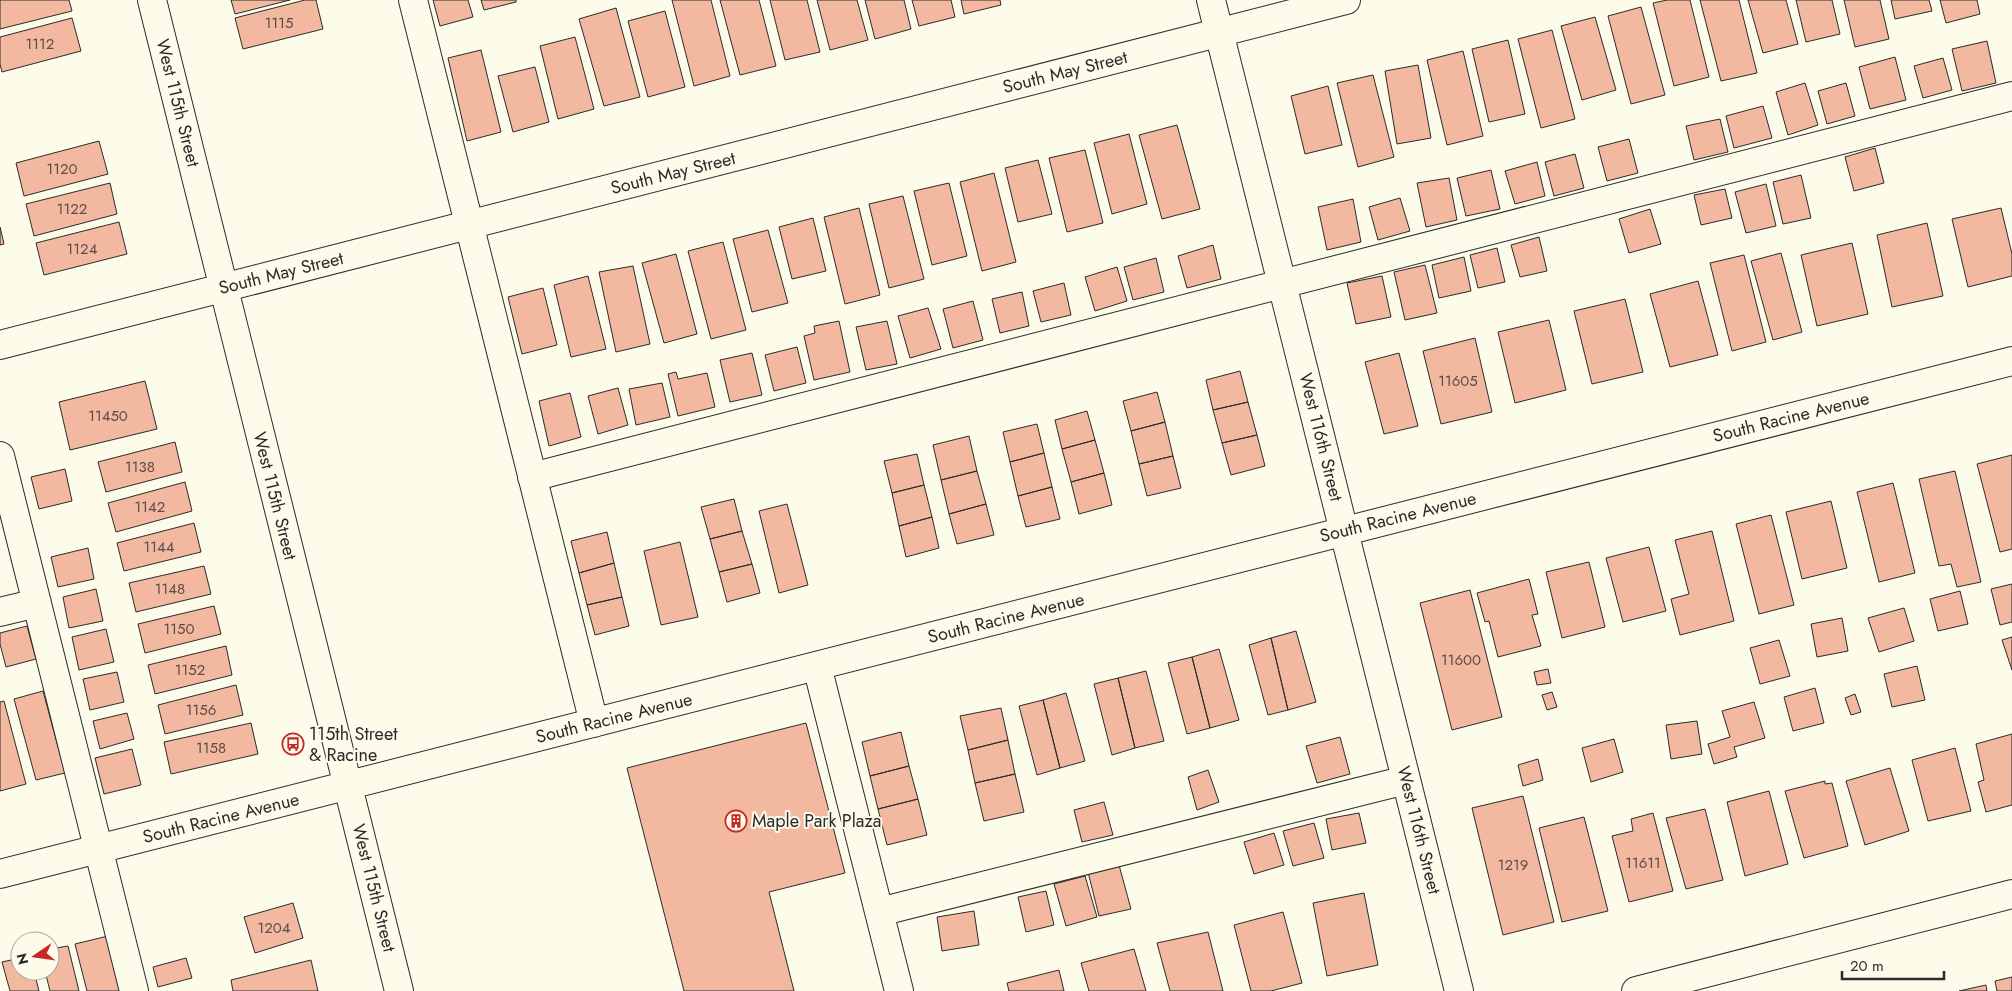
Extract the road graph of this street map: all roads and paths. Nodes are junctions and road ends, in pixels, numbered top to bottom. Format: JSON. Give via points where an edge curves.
{"nodes":[{"id":1,"x":152,"y":0,"type":"edge"},
{"id":2,"x":413,"y":0,"type":"edge"},
{"id":3,"x":1212,"y":0,"type":"edge"},
{"id":4,"x":1346,"y":0,"type":"edge"},
{"id":5,"x":1220,"y":32,"type":"junction"},
{"id":6,"x":2012,"y":96,"type":"edge"},
{"id":7,"x":469,"y":225,"type":"junction"},
{"id":8,"x":1283,"y":284,"type":"junction"},
{"id":9,"x":224,"y":288,"type":"junction"},
{"id":10,"x":0,"y":345,"type":"edge"},
{"id":11,"x":2012,"y":361,"type":"edge"},
{"id":12,"x":0,"y":456,"type":"edge"},
{"id":13,"x":532,"y":478,"type":"junction"},
{"id":14,"x":1344,"y":532,"type":"junction"},
{"id":15,"x":37,"y":603,"type":"junction"},
{"id":16,"x":0,"y":612,"type":"edge"},
{"id":17,"x":817,"y":666,"type":"junction"},
{"id":18,"x":594,"y":722,"type":"junction"},
{"id":19,"x":1406,"y":780,"type":"junction"},
{"id":20,"x":348,"y":786,"type":"junction"},
{"id":21,"x":98,"y":849,"type":"junction"},
{"id":22,"x":0,"y":874,"type":"edge"},
{"id":23,"x":2012,"y":894,"type":"edge"},
{"id":24,"x":879,"y":912,"type":"junction"},
{"id":25,"x":134,"y":991,"type":"edge"},
{"id":26,"x":399,"y":991,"type":"edge"},
{"id":27,"x":899,"y":991,"type":"edge"},
{"id":28,"x":1459,"y":991,"type":"edge"},
{"id":29,"x":1636,"y":991,"type":"edge"}],
"edges":[{"from":1,"to":9,"type":"street","name":"West 115th Street"},
{"from":2,"to":7,"type":"street"},
{"from":3,"to":5,"type":"street","name":"West 116th Street"},
{"from":4,"to":5,"type":"street","name":"South May Street"},
{"from":5,"to":7,"type":"street","name":"South May Street"},
{"from":5,"to":8,"type":"street","name":"West 116th Street"},
{"from":6,"to":8,"type":"street"},
{"from":7,"to":9,"type":"street","name":"South May Street"},
{"from":7,"to":13,"type":"street"},
{"from":8,"to":13,"type":"street"},
{"from":8,"to":14,"type":"street","name":"West 116th Street"},
{"from":9,"to":10,"type":"street","name":"South May Street"},
{"from":9,"to":20,"type":"street","name":"West 115th Street"},
{"from":11,"to":14,"type":"street","name":"South Racine Avenue"},
{"from":12,"to":15,"type":"street"},
{"from":13,"to":18,"type":"street"},
{"from":14,"to":17,"type":"street","name":"South Racine Avenue"},
{"from":14,"to":19,"type":"street","name":"West 116th Street"},
{"from":15,"to":16,"type":"street"},
{"from":15,"to":21,"type":"street"},
{"from":17,"to":18,"type":"street","name":"South Racine Avenue"},
{"from":17,"to":24,"type":"street"},
{"from":18,"to":20,"type":"street","name":"South Racine Avenue"},
{"from":19,"to":24,"type":"street"},
{"from":19,"to":28,"type":"street","name":"West 116th Street"},
{"from":20,"to":21,"type":"street","name":"South Racine Avenue"},
{"from":20,"to":26,"type":"street","name":"West 115th Street"},
{"from":21,"to":22,"type":"street","name":"South Racine Avenue"},
{"from":21,"to":25,"type":"street"},
{"from":23,"to":29,"type":"street"},
{"from":24,"to":27,"type":"street"}]}
